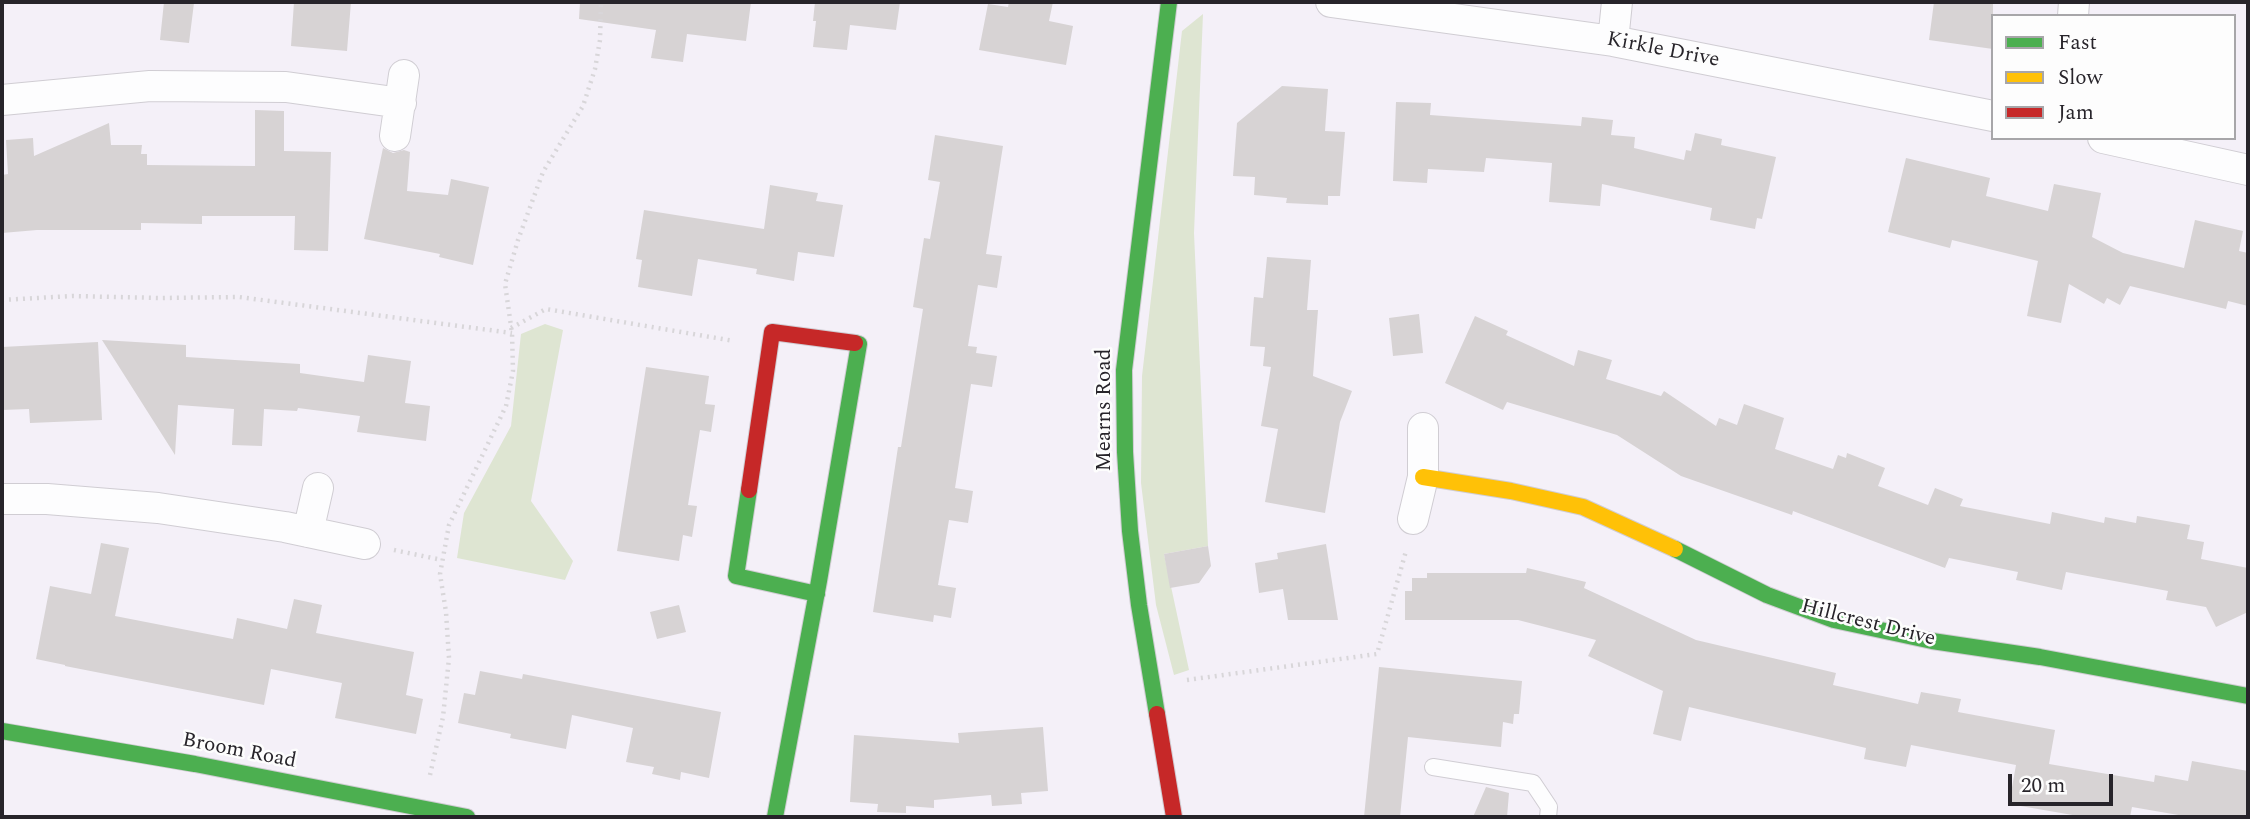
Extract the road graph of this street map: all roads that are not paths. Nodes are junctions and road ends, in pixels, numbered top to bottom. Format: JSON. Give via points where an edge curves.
{"nodes":[{"id":1,"x":1169,"y":2,"type":"edge"},
{"id":2,"x":1331,"y":2,"type":"edge"},
{"id":3,"x":1617,"y":2,"type":"edge"},
{"id":4,"x":1613,"y":41,"type":"junction"},
{"id":5,"x":2,"y":100,"type":"edge"},
{"id":6,"x":1991,"y":116,"type":"edge"},
{"id":7,"x":395,"y":136,"type":"dead end"},
{"id":8,"x":2112,"y":140,"type":"edge"},
{"id":9,"x":2248,"y":170,"type":"edge"},
{"id":10,"x":1423,"y":428,"type":"dead end"},
{"id":11,"x":1423,"y":477,"type":"junction"},
{"id":12,"x":318,"y":488,"type":"dead end"},
{"id":13,"x":2,"y":499,"type":"edge"},
{"id":14,"x":1413,"y":519,"type":"road end"},
{"id":15,"x":308,"y":532,"type":"junction"},
{"id":16,"x":366,"y":544,"type":"road end"},
{"id":17,"x":817,"y":594,"type":"junction"},
{"id":18,"x":2248,"y":696,"type":"edge"},
{"id":19,"x":2,"y":731,"type":"edge"},
{"id":20,"x":1433,"y":767,"type":"dead end"},
{"id":21,"x":467,"y":817,"type":"edge"},
{"id":22,"x":775,"y":817,"type":"edge"},
{"id":23,"x":1174,"y":817,"type":"edge"},
{"id":24,"x":1548,"y":817,"type":"edge"}],
"edges":[{"from":1,"to":23,"type":"street","name":"Mearns Road","via":[[1124,370],[1130,531]]},
{"from":2,"to":4,"type":"street","name":"Kirkle Drive"},
{"from":3,"to":4,"type":"street"},
{"from":4,"to":6,"type":"street","name":"Kirkle Drive"},
{"from":5,"to":7,"type":"street","via":[[150,86],[403,89]]},
{"from":8,"to":9,"type":"street"},
{"from":10,"to":11,"type":"street"},
{"from":11,"to":14,"type":"street"},
{"from":11,"to":18,"type":"street","name":"Hillcrest Drive","via":[[1583,507],[1767,595],[1834,620]]},
{"from":12,"to":15,"type":"street"},
{"from":13,"to":15,"type":"street","via":[[158,508]]},
{"from":15,"to":16,"type":"street"},
{"from":17,"to":17,"type":"street","via":[[859,344],[772,332],[736,576]]},
{"from":17,"to":22,"type":"street"},
{"from":19,"to":21,"type":"street","name":"Broom Road"},
{"from":20,"to":24,"type":"lane","via":[[1533,783],[1549,807]]}]}
